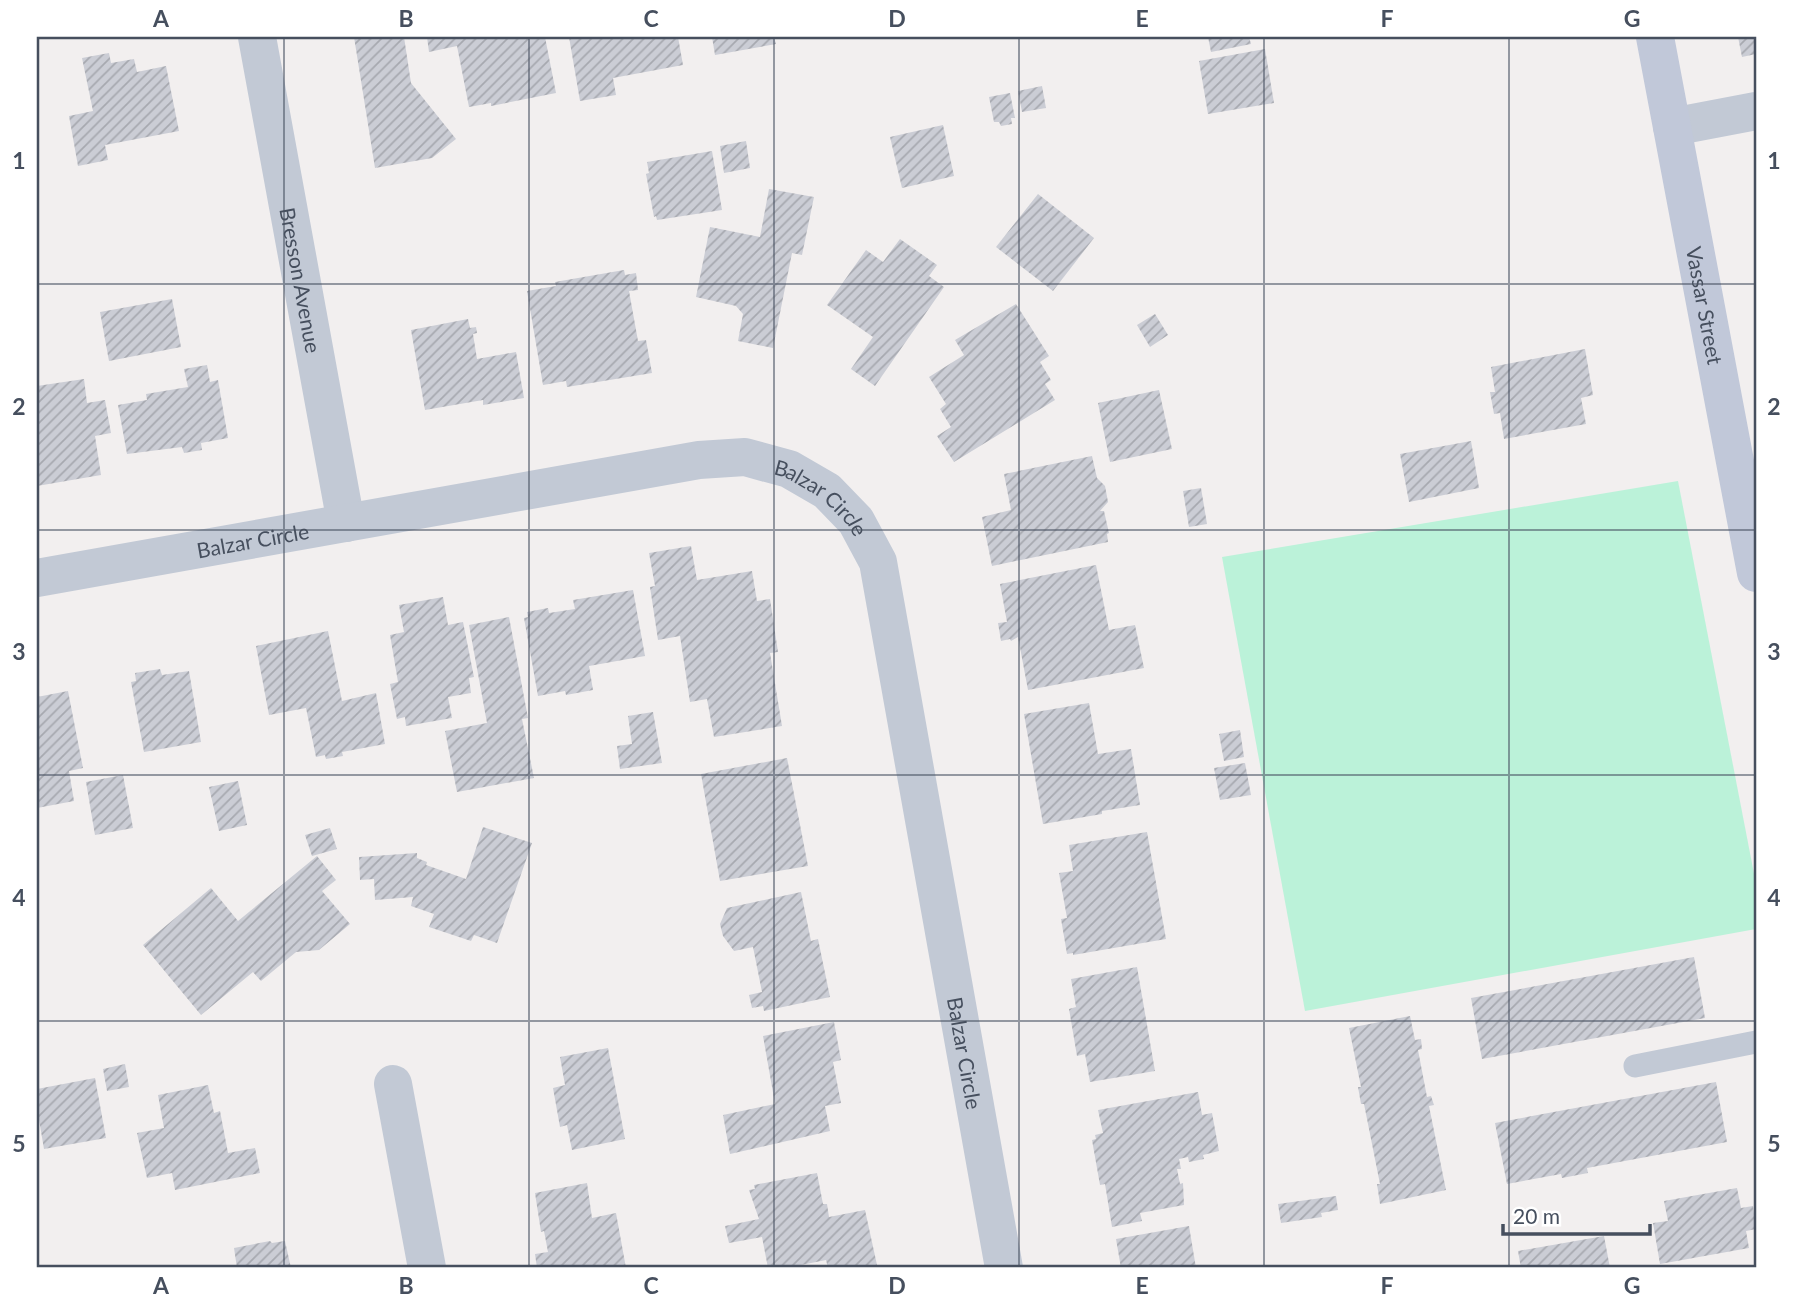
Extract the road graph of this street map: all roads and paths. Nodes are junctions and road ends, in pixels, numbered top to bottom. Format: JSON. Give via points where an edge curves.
{"nodes":[{"id":1,"x":257,"y":37,"type":"edge"},
{"id":2,"x":1655,"y":37,"type":"edge"},
{"id":3,"x":1756,"y":111,"type":"edge"},
{"id":4,"x":1672,"y":127,"type":"junction"},
{"id":5,"x":346,"y":523,"type":"junction"},
{"id":6,"x":1756,"y":572,"type":"edge"},
{"id":7,"x":37,"y":578,"type":"edge"},
{"id":8,"x":1756,"y":1042,"type":"edge"},
{"id":9,"x":1636,"y":1066,"type":"dead end"},
{"id":10,"x":393,"y":1084,"type":"dead end"},
{"id":11,"x":427,"y":1268,"type":"edge"},
{"id":12,"x":1004,"y":1268,"type":"edge"}],
"edges":[{"from":1,"to":5,"type":"street","name":"Bresson Avenue"},
{"from":2,"to":4,"type":"street","name":"Vassar Street"},
{"from":3,"to":4,"type":"street"},
{"from":4,"to":6,"type":"street","name":"Vassar Street"},
{"from":5,"to":7,"type":"street","name":"Balzar Circle"},
{"from":5,"to":12,"type":"street","name":"Balzar Circle","via":[[699,460],[745,457],[789,469],[827,491],[856,521],[877,562]]},
{"from":8,"to":9,"type":"lane"},
{"from":10,"to":11,"type":"street"}]}
